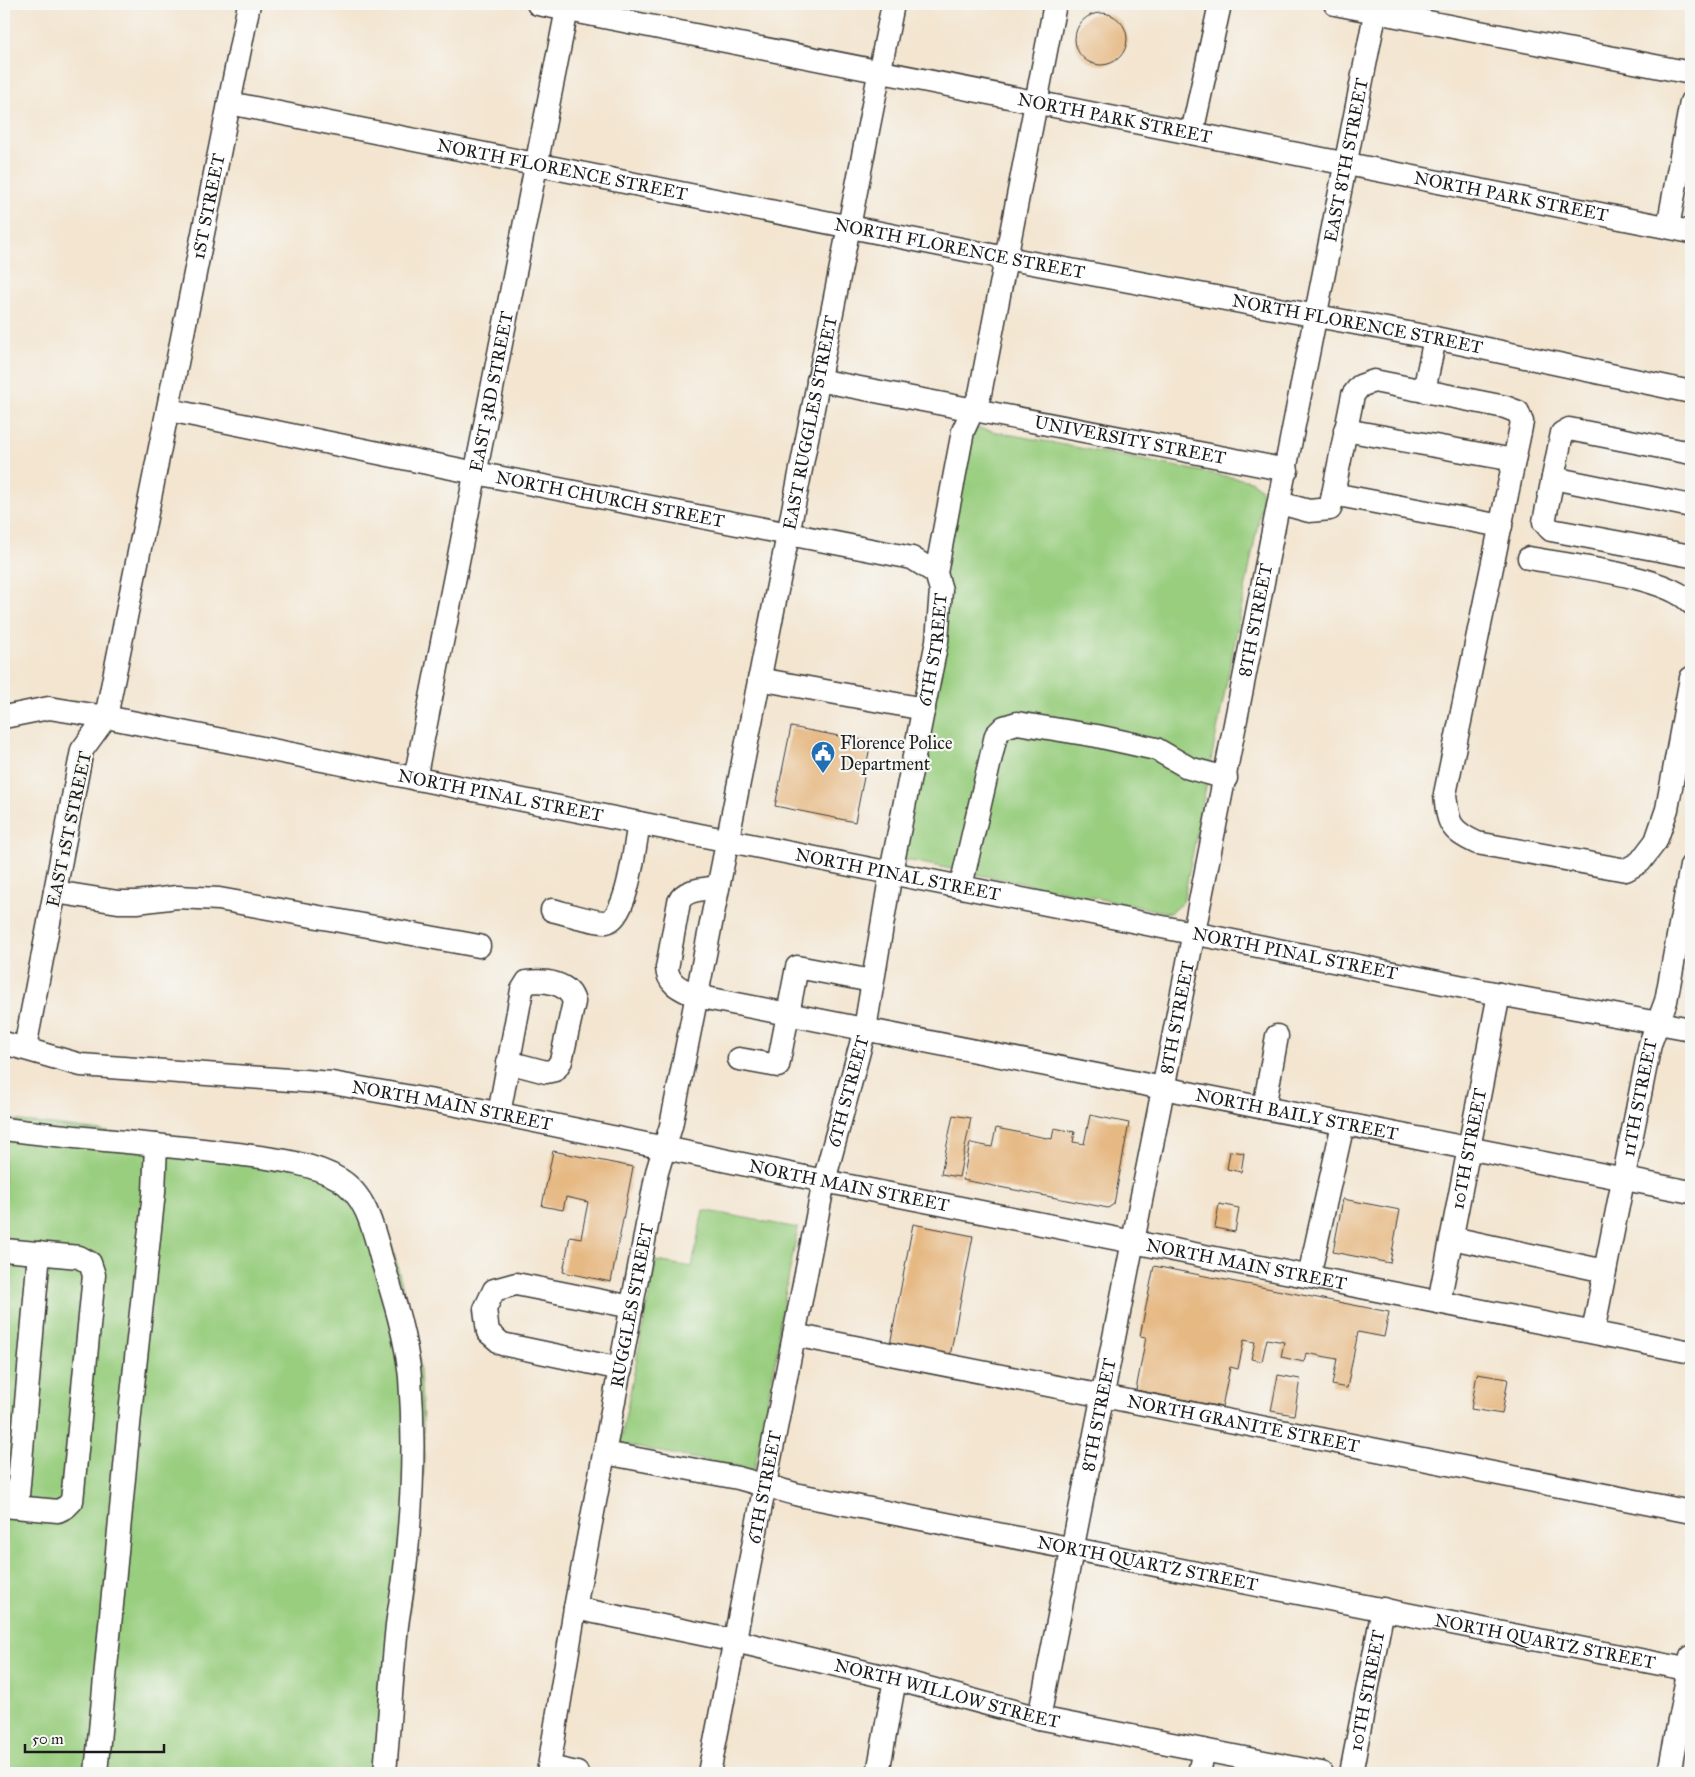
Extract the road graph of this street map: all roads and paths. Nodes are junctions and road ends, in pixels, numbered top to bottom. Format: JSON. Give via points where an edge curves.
{"nodes":[{"id":1,"x":249,"y":4,"type":"edge"},
{"id":2,"x":538,"y":4,"type":"edge"},
{"id":3,"x":893,"y":4,"type":"edge"},
{"id":4,"x":1055,"y":4,"type":"edge"},
{"id":5,"x":1220,"y":4,"type":"edge"},
{"id":6,"x":1335,"y":4,"type":"edge"},
{"id":7,"x":568,"y":7,"type":"edge"},
{"id":8,"x":1376,"y":8,"type":"edge"},
{"id":9,"x":880,"y":71,"type":"junction"},
{"id":10,"x":1691,"y":73,"type":"edge"},
{"id":11,"x":1036,"y":102,"type":"junction"},
{"id":12,"x":1691,"y":102,"type":"edge"},
{"id":13,"x":230,"y":103,"type":"junction"},
{"id":14,"x":1192,"y":133,"type":"junction"},
{"id":15,"x":1344,"y":163,"type":"junction"},
{"id":16,"x":537,"y":164,"type":"junction"},
{"id":17,"x":849,"y":226,"type":"junction"},
{"id":18,"x":1668,"y":227,"type":"junction"},
{"id":19,"x":1691,"y":232,"type":"edge"},
{"id":20,"x":1006,"y":258,"type":"junction"},
{"id":21,"x":1315,"y":317,"type":"junction"},
{"id":22,"x":1436,"y":338,"type":"junction"},
{"id":23,"x":818,"y":380,"type":"junction"},
{"id":24,"x":1424,"y":391,"type":"junction"},
{"id":25,"x":1691,"y":392,"type":"edge"},
{"id":26,"x":169,"y":410,"type":"junction"},
{"id":27,"x":973,"y":410,"type":"junction"},
{"id":28,"x":1345,"y":430,"type":"junction"},
{"id":29,"x":1691,"y":453,"type":"edge"},
{"id":30,"x":1514,"y":460,"type":"junction"},
{"id":31,"x":1287,"y":470,"type":"junction"},
{"id":32,"x":476,"y":473,"type":"junction"},
{"id":33,"x":1553,"y":478,"type":"junction"},
{"id":34,"x":1333,"y":494,"type":"junction"},
{"id":35,"x":1280,"y":503,"type":"junction"},
{"id":36,"x":1691,"y":506,"type":"edge"},
{"id":37,"x":1501,"y":526,"type":"junction"},
{"id":38,"x":788,"y":535,"type":"junction"},
{"id":39,"x":1691,"y":556,"type":"edge"},
{"id":40,"x":1528,"y":558,"type":"dead end"},
{"id":41,"x":936,"y":573,"type":"junction"},
{"id":42,"x":1691,"y":603,"type":"edge"},
{"id":43,"x":1691,"y":678,"type":"edge"},
{"id":44,"x":759,"y":679,"type":"junction"},
{"id":45,"x":924,"y":709,"type":"junction"},
{"id":46,"x":4,"y":717,"type":"edge"},
{"id":47,"x":106,"y":717,"type":"junction"},
{"id":48,"x":1226,"y":778,"type":"junction"},
{"id":49,"x":416,"y":779,"type":"junction"},
{"id":50,"x":639,"y":822,"type":"junction"},
{"id":51,"x":727,"y":841,"type":"junction"},
{"id":52,"x":1691,"y":866,"type":"edge"},
{"id":53,"x":891,"y":872,"type":"junction"},
{"id":54,"x":961,"y":886,"type":"junction"},
{"id":55,"x":718,"y":887,"type":"junction"},
{"id":56,"x":55,"y":892,"type":"junction"},
{"id":57,"x":552,"y":910,"type":"dead end"},
{"id":58,"x":1195,"y":933,"type":"junction"},
{"id":59,"x":479,"y":946,"type":"dead end"},
{"id":60,"x":872,"y":981,"type":"junction"},
{"id":61,"x":1499,"y":994,"type":"junction"},
{"id":62,"x":696,"y":996,"type":"junction"},
{"id":63,"x":788,"y":1014,"type":"junction"},
{"id":64,"x":1658,"y":1023,"type":"junction"},
{"id":65,"x":1691,"y":1029,"type":"edge"},
{"id":66,"x":865,"y":1030,"type":"junction"},
{"id":67,"x":1277,"y":1036,"type":"dead end"},
{"id":68,"x":4,"y":1043,"type":"edge"},
{"id":69,"x":26,"y":1048,"type":"junction"},
{"id":70,"x":739,"y":1059,"type":"dead end"},
{"id":71,"x":508,"y":1062,"type":"dead end"},
{"id":72,"x":1164,"y":1088,"type":"junction"},
{"id":73,"x":1264,"y":1108,"type":"junction"},
{"id":74,"x":499,"y":1114,"type":"junction"},
{"id":75,"x":1343,"y":1124,"type":"junction"},
{"id":76,"x":4,"y":1129,"type":"edge"},
{"id":77,"x":156,"y":1145,"type":"junction"},
{"id":78,"x":664,"y":1148,"type":"junction"},
{"id":79,"x":1469,"y":1148,"type":"junction"},
{"id":80,"x":1623,"y":1179,"type":"junction"},
{"id":81,"x":824,"y":1181,"type":"junction"},
{"id":82,"x":1691,"y":1192,"type":"edge"},
{"id":83,"x":1452,"y":1238,"type":"junction"},
{"id":84,"x":1133,"y":1241,"type":"junction"},
{"id":85,"x":4,"y":1250,"type":"edge"},
{"id":86,"x":39,"y":1253,"type":"junction"},
{"id":87,"x":1605,"y":1271,"type":"junction"},
{"id":88,"x":1309,"y":1276,"type":"junction"},
{"id":89,"x":1439,"y":1302,"type":"junction"},
{"id":90,"x":632,"y":1307,"type":"junction"},
{"id":91,"x":1593,"y":1332,"type":"junction"},
{"id":92,"x":794,"y":1335,"type":"junction"},
{"id":93,"x":1691,"y":1352,"type":"edge"},
{"id":94,"x":621,"y":1369,"type":"junction"},
{"id":95,"x":1103,"y":1396,"type":"junction"},
{"id":96,"x":605,"y":1453,"type":"junction"},
{"id":97,"x":766,"y":1485,"type":"junction"},
{"id":98,"x":10,"y":1506,"type":"edge"},
{"id":99,"x":1691,"y":1512,"type":"edge"},
{"id":100,"x":1073,"y":1548,"type":"junction"},
{"id":101,"x":576,"y":1608,"type":"junction"},
{"id":102,"x":1383,"y":1609,"type":"junction"},
{"id":103,"x":735,"y":1641,"type":"junction"},
{"id":104,"x":1690,"y":1665,"type":"edge"},
{"id":105,"x":895,"y":1679,"type":"junction"},
{"id":106,"x":1040,"y":1718,"type":"junction"},
{"id":107,"x":1204,"y":1750,"type":"junction"},
{"id":108,"x":549,"y":1770,"type":"edge"},
{"id":109,"x":96,"y":1773,"type":"edge"},
{"id":110,"x":385,"y":1773,"type":"edge"},
{"id":111,"x":577,"y":1773,"type":"edge"},
{"id":112,"x":709,"y":1773,"type":"edge"},
{"id":113,"x":878,"y":1773,"type":"edge"},
{"id":114,"x":1200,"y":1773,"type":"edge"},
{"id":115,"x":1321,"y":1773,"type":"edge"},
{"id":116,"x":1351,"y":1773,"type":"edge"},
{"id":117,"x":1669,"y":1773,"type":"edge"}],
"edges":[{"from":1,"to":13,"type":"street","name":"1ST STREET"},
{"from":2,"to":7,"type":"street","name":"NORTH PARK STREET"},
{"from":3,"to":9,"type":"street","name":"EAST RUGGLES STREET"},
{"from":4,"to":11,"type":"street","name":"6TH STREET"},
{"from":5,"to":14,"type":"street"},
{"from":6,"to":8,"type":"street"},
{"from":7,"to":9,"type":"street","name":"NORTH PARK STREET"},
{"from":7,"to":16,"type":"street","name":"EAST 3RD STREET"},
{"from":8,"to":10,"type":"street"},
{"from":8,"to":15,"type":"street","name":"EAST 8TH STREET"},
{"from":9,"to":11,"type":"street","name":"NORTH PARK STREET"},
{"from":9,"to":17,"type":"street","name":"EAST RUGGLES STREET"},
{"from":11,"to":14,"type":"street","name":"NORTH PARK STREET"},
{"from":11,"to":20,"type":"street","name":"6TH STREET"},
{"from":12,"to":18,"type":"street"},
{"from":13,"to":16,"type":"street","name":"NORTH FLORENCE STREET"},
{"from":13,"to":26,"type":"street","name":"1ST STREET"},
{"from":14,"to":15,"type":"street","name":"NORTH PARK STREET"},
{"from":15,"to":18,"type":"street","name":"NORTH PARK STREET"},
{"from":15,"to":21,"type":"street","name":"EAST 8TH STREET"},
{"from":16,"to":17,"type":"street","name":"NORTH FLORENCE STREET"},
{"from":16,"to":32,"type":"street","name":"EAST 3RD STREET"},
{"from":17,"to":20,"type":"street","name":"NORTH FLORENCE STREET"},
{"from":17,"to":23,"type":"street","name":"EAST RUGGLES STREET"},
{"from":18,"to":19,"type":"street","name":"NORTH PARK STREET"},
{"from":20,"to":21,"type":"street","name":"NORTH FLORENCE STREET"},
{"from":20,"to":27,"type":"street","name":"6TH STREET","via":[[980,394]]},
{"from":21,"to":22,"type":"street","name":"NORTH FLORENCE STREET"},
{"from":21,"to":31,"type":"street","name":"8TH STREET"},
{"from":22,"to":24,"type":"street"},
{"from":22,"to":25,"type":"street","name":"NORTH FLORENCE STREET"},
{"from":23,"to":27,"type":"street","name":"UNIVERSITY STREET"},
{"from":23,"to":38,"type":"street","name":"EAST RUGGLES STREET"},
{"from":24,"to":28,"type":"street","via":[[1374,381],[1360,386],[1352,395]]},
{"from":24,"to":30,"type":"street","via":[[1518,412],[1522,422]]},
{"from":26,"to":32,"type":"street","name":"NORTH CHURCH STREET"},
{"from":26,"to":47,"type":"street","name":"EAST 1ST STREET"},
{"from":27,"to":31,"type":"street","name":"UNIVERSITY STREET"},
{"from":27,"to":41,"type":"street","name":"6TH STREET","via":[[963,431]]},
{"from":28,"to":30,"type":"street"},
{"from":28,"to":34,"type":"street"},
{"from":29,"to":33,"type":"street","via":[[1569,429],[1562,433]]},
{"from":30,"to":37,"type":"street"},
{"from":31,"to":35,"type":"street","name":"8TH STREET"},
{"from":32,"to":38,"type":"street","name":"NORTH CHURCH STREET"},
{"from":32,"to":49,"type":"street","name":"EAST 3RD STREET"},
{"from":33,"to":36,"type":"street"},
{"from":33,"to":39,"type":"street","via":[[1544,522],[1550,530]]},
{"from":34,"to":35,"type":"street","via":[[1330,508],[1309,511]]},
{"from":34,"to":37,"type":"street"},
{"from":35,"to":48,"type":"street","name":"8TH STREET"},
{"from":37,"to":43,"type":"street","via":[[1445,794],[1447,817],[1458,834],[1477,842],[1626,870],[1640,862],[1656,842],[1667,809]]},
{"from":38,"to":41,"type":"street","name":"NORTH CHURCH STREET","via":[[912,558]]},
{"from":38,"to":44,"type":"street","name":"EAST RUGGLES STREET"},
{"from":40,"to":42,"type":"street","via":[[1648,581],[1684,595]]},
{"from":41,"to":45,"type":"street","name":"6TH STREET","via":[[941,590],[937,642]]},
{"from":44,"to":45,"type":"street"},
{"from":44,"to":51,"type":"street","name":"EAST RUGGLES STREET"},
{"from":45,"to":53,"type":"street","name":"6TH STREET"},
{"from":46,"to":47,"type":"street","name":"NORTH PINAL STREET","via":[[49,708]]},
{"from":47,"to":49,"type":"street","name":"NORTH PINAL STREET"},
{"from":47,"to":56,"type":"street","name":"EAST 1ST STREET","via":[[82,750]]},
{"from":48,"to":54,"type":"street","via":[[1189,768],[1156,749],[1017,723],[1004,727],[996,736]]},
{"from":48,"to":58,"type":"street","name":"8TH STREET"},
{"from":49,"to":50,"type":"street","name":"NORTH PINAL STREET"},
{"from":50,"to":51,"type":"street","name":"NORTH PINAL STREET"},
{"from":50,"to":57,"type":"street","via":[[624,903],[615,917],[606,922]]},
{"from":51,"to":53,"type":"street","name":"NORTH PINAL STREET"},
{"from":51,"to":55,"type":"street","name":"RUGGLES STREET"},
{"from":52,"to":64,"type":"street","name":"11TH STREET","via":[[1666,1002]]},
{"from":53,"to":54,"type":"street","name":"NORTH PINAL STREET"},
{"from":53,"to":60,"type":"street","name":"6TH STREET"},
{"from":54,"to":58,"type":"street","name":"NORTH PINAL STREET"},
{"from":55,"to":62,"type":"street","name":"RUGGLES STREET"},
{"from":55,"to":62,"type":"street","name":"NORTH BAILY STREET","via":[[687,893],[679,902],[667,977]]},
{"from":56,"to":59,"type":"street","via":[[118,902],[219,899]]},
{"from":56,"to":69,"type":"street","name":"EAST 1ST STREET"},
{"from":58,"to":61,"type":"street","name":"NORTH PINAL STREET"},
{"from":58,"to":72,"type":"street","name":"8TH STREET"},
{"from":60,"to":63,"type":"street","via":[[797,967]]},
{"from":60,"to":66,"type":"street","name":"6TH STREET"},
{"from":61,"to":64,"type":"street","name":"NORTH PINAL STREET"},
{"from":61,"to":79,"type":"street","name":"10TH STREET"},
{"from":62,"to":63,"type":"street","name":"NORTH BAILY STREET"},
{"from":62,"to":78,"type":"street","name":"RUGGLES STREET"},
{"from":63,"to":66,"type":"street","name":"NORTH BAILY STREET"},
{"from":63,"to":70,"type":"street","via":[[778,1066]]},
{"from":64,"to":65,"type":"street","name":"NORTH PINAL STREET"},
{"from":64,"to":80,"type":"street","name":"11TH STREET","via":[[1650,1044]]},
{"from":66,"to":72,"type":"street","name":"NORTH BAILY STREET"},
{"from":66,"to":81,"type":"street","name":"6TH STREET"},
{"from":67,"to":73,"type":"street"},
{"from":68,"to":69,"type":"street","name":"NORTH MAIN STREET"},
{"from":69,"to":74,"type":"street","name":"NORTH MAIN STREET","via":[[81,1066],[332,1083]]},
{"from":71,"to":74,"type":"street"},
{"from":72,"to":73,"type":"street","name":"NORTH BAILY STREET"},
{"from":72,"to":84,"type":"street","name":"8TH STREET"},
{"from":73,"to":75,"type":"street","name":"NORTH BAILY STREET"},
{"from":74,"to":78,"type":"street","name":"NORTH MAIN STREET"},
{"from":75,"to":79,"type":"street","name":"NORTH BAILY STREET"},
{"from":75,"to":88,"type":"street"},
{"from":76,"to":77,"type":"street"},
{"from":77,"to":109,"type":"street"},
{"from":77,"to":110,"type":"street","via":[[251,1156],[323,1171],[347,1185],[368,1214],[402,1326],[410,1376],[412,1421],[404,1577],[397,1623]]},
{"from":78,"to":81,"type":"street","name":"NORTH MAIN STREET"},
{"from":78,"to":90,"type":"street","name":"RUGGLES STREET"},
{"from":79,"to":80,"type":"street","name":"NORTH BAILY STREET"},
{"from":79,"to":83,"type":"street","name":"10TH STREET"},
{"from":80,"to":82,"type":"street","name":"NORTH BAILY STREET"},
{"from":80,"to":87,"type":"street","name":"11TH STREET"},
{"from":81,"to":84,"type":"street","name":"NORTH MAIN STREET"},
{"from":81,"to":92,"type":"street","name":"6TH STREET"},
{"from":83,"to":87,"type":"street"},
{"from":83,"to":89,"type":"street","name":"10TH STREET"},
{"from":84,"to":88,"type":"street","name":"NORTH MAIN STREET"},
{"from":84,"to":95,"type":"street","name":"8TH STREET"},
{"from":85,"to":86,"type":"street"},
{"from":86,"to":98,"type":"street"},
{"from":86,"to":98,"type":"street","via":[[79,1257],[90,1263],[94,1275],[72,1500],[66,1508],[58,1511]]},
{"from":87,"to":91,"type":"street","name":"11TH STREET"},
{"from":88,"to":89,"type":"street","name":"NORTH MAIN STREET"},
{"from":89,"to":91,"type":"street","name":"NORTH MAIN STREET"},
{"from":90,"to":94,"type":"street","name":"RUGGLES STREET"},
{"from":90,"to":94,"type":"street","via":[[516,1284],[494,1290],[485,1308],[488,1332],[502,1344]]},
{"from":91,"to":93,"type":"street","name":"NORTH MAIN STREET"},
{"from":92,"to":95,"type":"street","name":"NORTH GRANITE STREET"},
{"from":92,"to":97,"type":"street","name":"6TH STREET"},
{"from":94,"to":96,"type":"street","name":"RUGGLES STREET"},
{"from":95,"to":99,"type":"street","name":"NORTH GRANITE STREET"},
{"from":95,"to":100,"type":"street","name":"8TH STREET"},
{"from":96,"to":97,"type":"street","name":"NORTH QUARTZ STREET"},
{"from":96,"to":101,"type":"street","name":"RUGGLES STREET"},
{"from":97,"to":100,"type":"street","name":"NORTH QUARTZ STREET","via":[[799,1495]]},
{"from":97,"to":103,"type":"street","name":"6TH STREET"},
{"from":100,"to":102,"type":"street","name":"NORTH QUARTZ STREET"},
{"from":100,"to":106,"type":"street","name":"8TH STREET"},
{"from":101,"to":103,"type":"street","name":"NORTH WILLOW STREET"},
{"from":101,"to":108,"type":"street","name":"RUGGLES STREET"},
{"from":102,"to":104,"type":"street","name":"NORTH QUARTZ STREET"},
{"from":102,"to":116,"type":"street","name":"10TH STREET"},
{"from":103,"to":105,"type":"street","name":"NORTH WILLOW STREET"},
{"from":103,"to":112,"type":"street","name":"6TH STREET"},
{"from":104,"to":117,"type":"street"},
{"from":105,"to":106,"type":"street","name":"NORTH WILLOW STREET"},
{"from":105,"to":113,"type":"street"},
{"from":106,"to":107,"type":"street","name":"NORTH WILLOW STREET"},
{"from":107,"to":114,"type":"street"},
{"from":107,"to":115,"type":"street","name":"NORTH WILLOW STREET"},
{"from":108,"to":111,"type":"street"}]}
